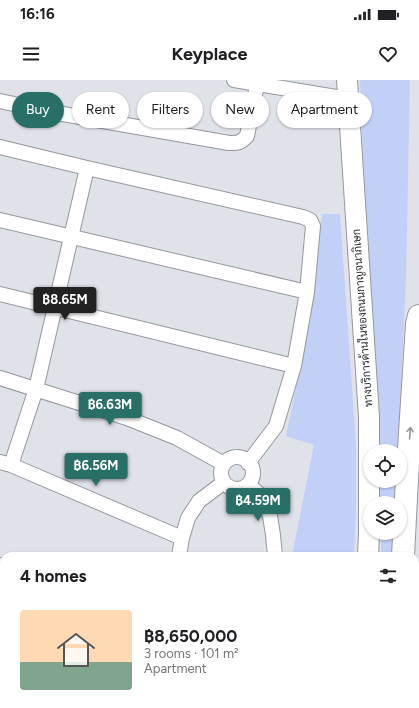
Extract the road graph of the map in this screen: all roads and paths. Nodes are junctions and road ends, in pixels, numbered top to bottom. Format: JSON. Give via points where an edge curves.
{"nodes":[{"id":1,"x":234,"y":80,"type":"edge"},
{"id":2,"x":257,"y":84,"type":"junction"},
{"id":3,"x":348,"y":90,"type":"edge"},
{"id":4,"x":0,"y":101,"type":"edge"},
{"id":5,"x":0,"y":147,"type":"edge"},
{"id":6,"x":87,"y":168,"type":"junction"},
{"id":7,"x":0,"y":220,"type":"edge"},
{"id":8,"x":71,"y":236,"type":"junction"},
{"id":9,"x":307,"y":292,"type":"junction"},
{"id":10,"x":0,"y":294,"type":"edge"},
{"id":11,"x":54,"y":308,"type":"junction"},
{"id":12,"x":419,"y":316,"type":"edge"},
{"id":13,"x":294,"y":366,"type":"junction"},
{"id":14,"x":0,"y":378,"type":"edge"},
{"id":15,"x":36,"y":389,"type":"junction"},
{"id":16,"x":248,"y":463,"type":"junction"},
{"id":17,"x":5,"y":464,"type":"edge"},
{"id":18,"x":224,"y":464,"type":"junction"},
{"id":19,"x":223,"y":483,"type":"junction"},
{"id":20,"x":248,"y":485,"type":"junction"},
{"id":21,"x":182,"y":538,"type":"junction"},
{"id":22,"x":180,"y":552,"type":"edge"},
{"id":23,"x":275,"y":552,"type":"edge"},
{"id":24,"x":368,"y":552,"type":"edge"},
{"id":25,"x":403,"y":552,"type":"edge"}],
"edges":[{"from":1,"to":2,"type":"street"},
{"from":2,"to":3,"type":"street"},
{"from":2,"to":4,"type":"street","via":[[247,136],[238,143],[73,116]]},
{"from":3,"to":24,"type":"main road","name":"ทางบริการด้านในของถนนกาญจนาภิเษก","via":[[368,417]]},
{"from":5,"to":6,"type":"street"},
{"from":6,"to":8,"type":"street"},
{"from":6,"to":9,"type":"street","via":[[310,220],[313,226]]},
{"from":7,"to":8,"type":"street"},
{"from":8,"to":9,"type":"street"},
{"from":8,"to":11,"type":"street"},
{"from":9,"to":13,"type":"street"},
{"from":10,"to":11,"type":"street"},
{"from":11,"to":13,"type":"street"},
{"from":11,"to":15,"type":"street"},
{"from":25,"to":12,"type":"highway","one_way":true},
{"from":13,"to":16,"type":"street","via":[[276,426]]},
{"from":14,"to":15,"type":"street"},
{"from":15,"to":17,"type":"street"},
{"from":15,"to":18,"type":"street","via":[[127,418],[177,438]]},
{"from":16,"to":18,"type":"street","via":[[236,457]]},
{"from":16,"to":20,"type":"street","via":[[253,474]]},
{"from":17,"to":21,"type":"street"},
{"from":18,"to":19,"type":"street","via":[[221,470]]},
{"from":19,"to":20,"type":"street","via":[[235,490]]},
{"from":19,"to":21,"type":"street","via":[[199,501],[188,518]]},
{"from":20,"to":23,"type":"street","via":[[264,497],[270,516]]},
{"from":21,"to":22,"type":"street"}]}
